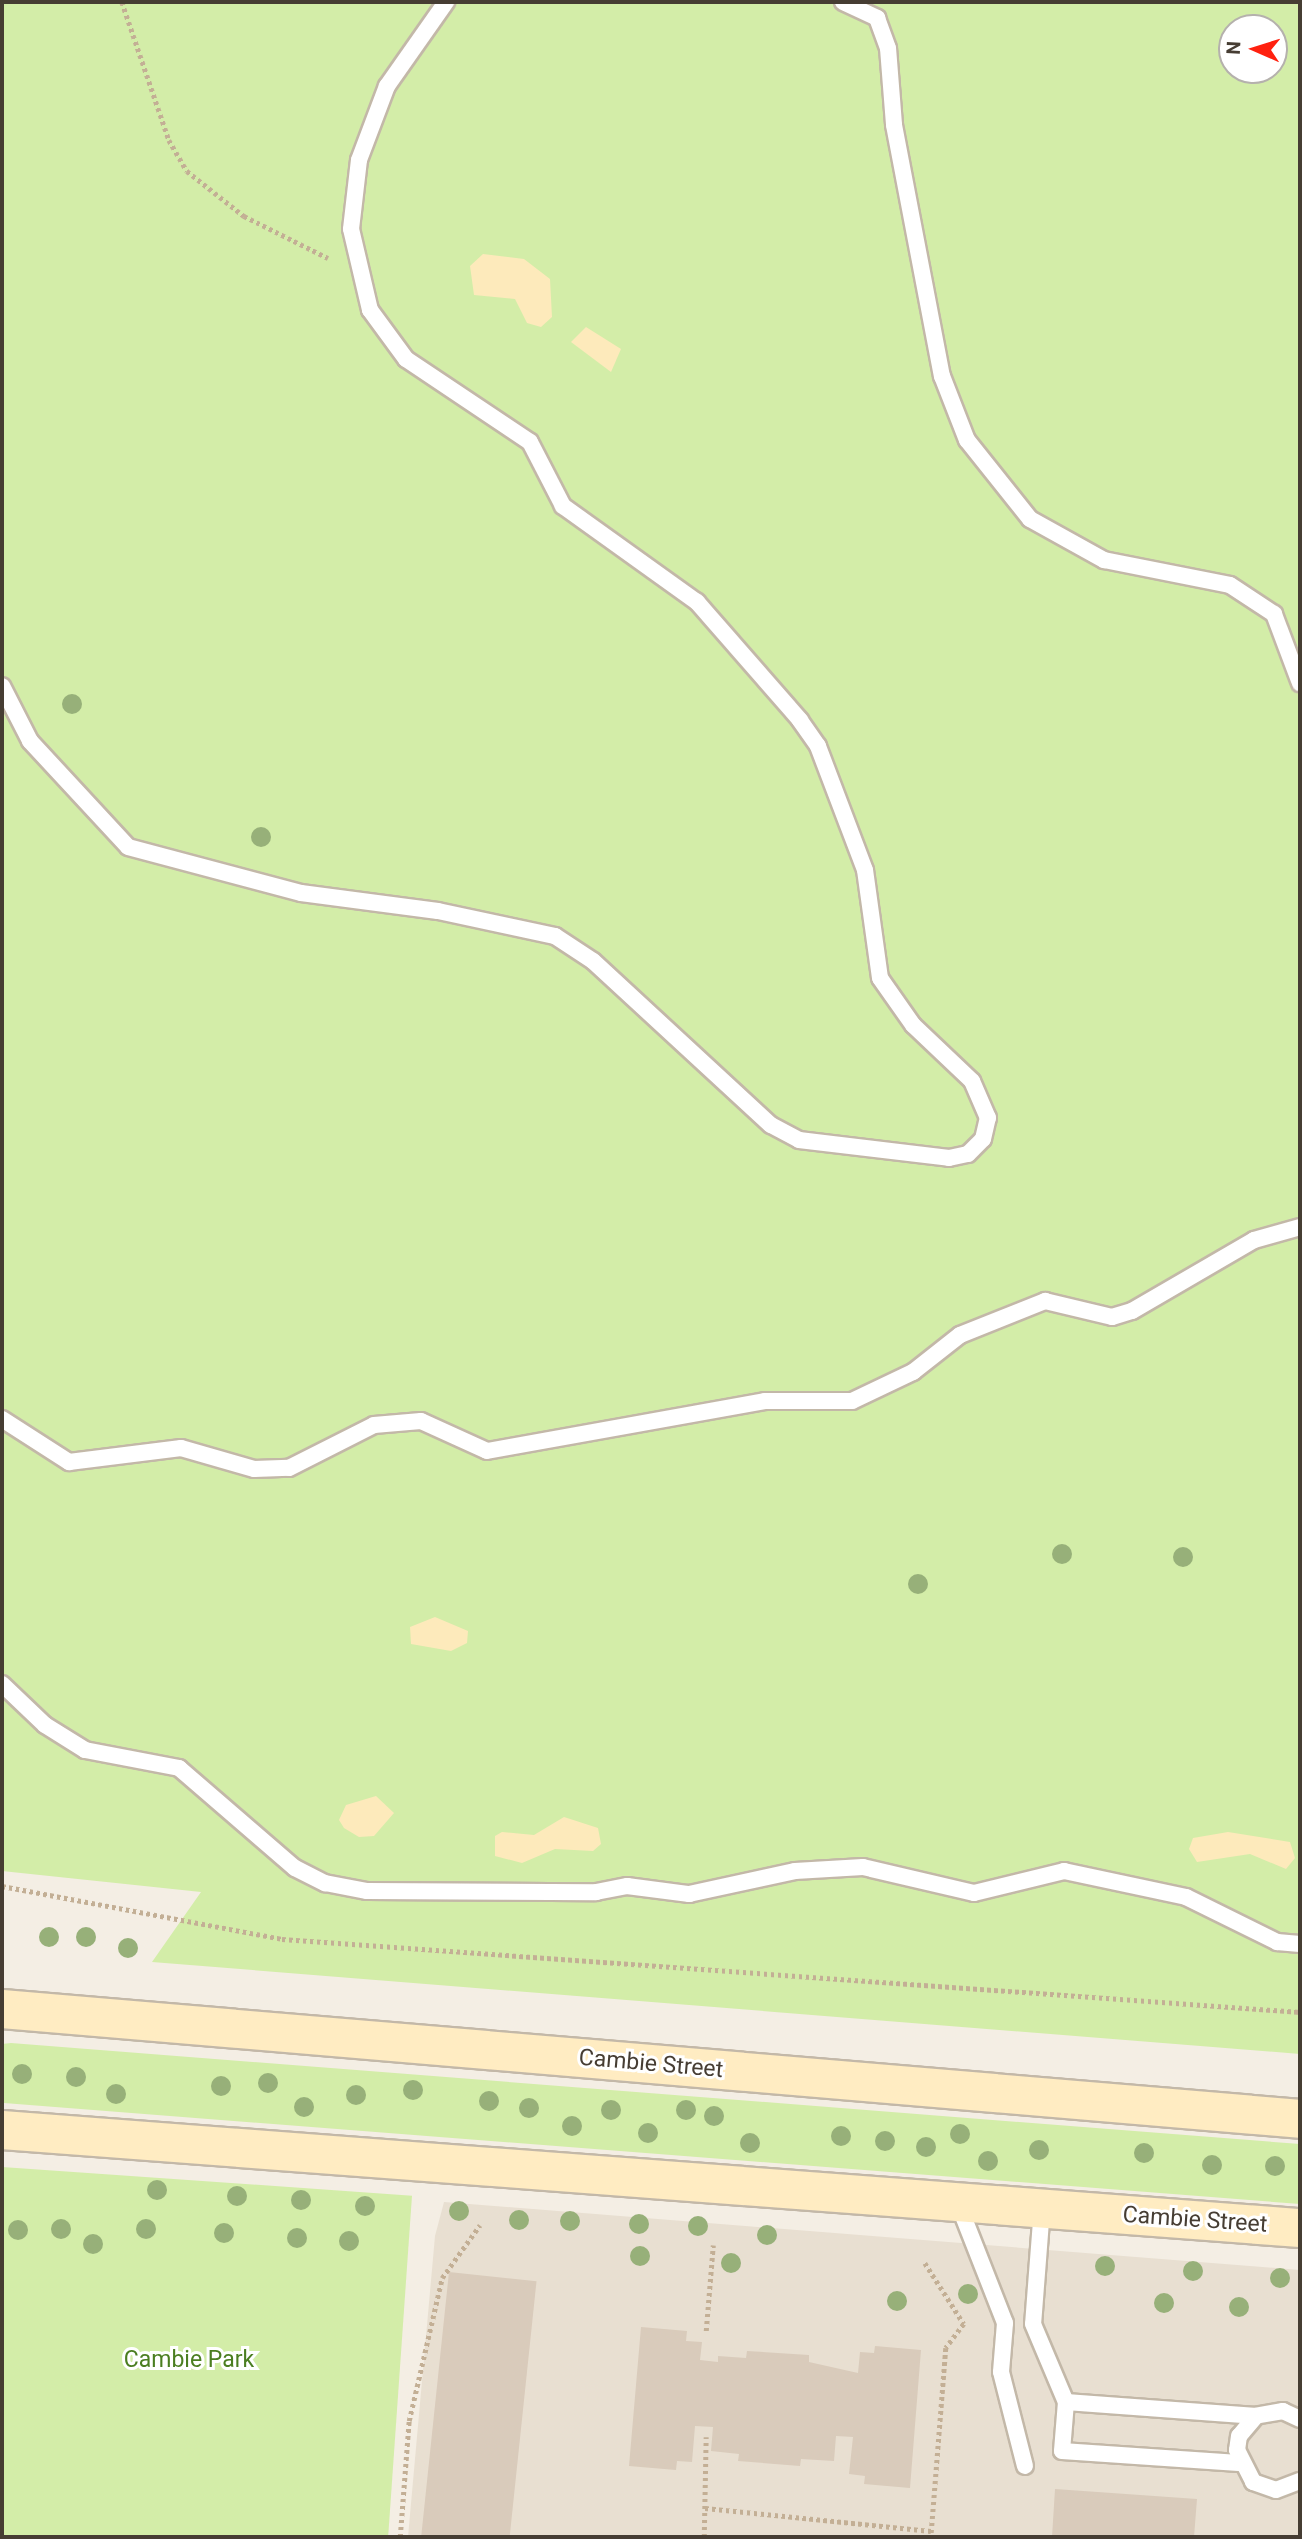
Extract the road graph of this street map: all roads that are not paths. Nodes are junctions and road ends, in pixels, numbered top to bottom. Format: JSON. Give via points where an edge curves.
{"nodes":[{"id":1,"x":446,"y":2,"type":"edge"},
{"id":2,"x":843,"y":2,"type":"edge"},
{"id":3,"x":1300,"y":683,"type":"edge"},
{"id":4,"x":2,"y":687,"type":"edge"},
{"id":5,"x":1300,"y":1227,"type":"edge"},
{"id":6,"x":2,"y":1419,"type":"edge"},
{"id":7,"x":2,"y":1685,"type":"edge"},
{"id":8,"x":1300,"y":1944,"type":"edge"},
{"id":9,"x":2,"y":2009,"type":"edge"},
{"id":10,"x":1300,"y":2119,"type":"edge"},
{"id":11,"x":2,"y":2130,"type":"edge"},
{"id":12,"x":957,"y":2201,"type":"junction"},
{"id":13,"x":1042,"y":2207,"type":"junction"},
{"id":14,"x":1300,"y":2228,"type":"edge"},
{"id":15,"x":1005,"y":2323,"type":"junction"},
{"id":16,"x":1033,"y":2324,"type":"junction"},
{"id":17,"x":1066,"y":2402,"type":"junction"},
{"id":18,"x":1256,"y":2416,"type":"junction"},
{"id":19,"x":1300,"y":2419,"type":"edge"},
{"id":20,"x":1016,"y":2429,"type":"junction"},
{"id":21,"x":999,"y":2433,"type":"dead end"},
{"id":22,"x":1239,"y":2463,"type":"junction"},
{"id":23,"x":1026,"y":2466,"type":"dead end"},
{"id":24,"x":1300,"y":2481,"type":"edge"}],
"edges":[{"from":1,"to":4,"type":"lane","via":[[387,86],[359,160],[351,229],[362,284],[383,336],[406,359],[530,442],[563,506],[697,602],[800,720],[818,746],[864,870],[880,978],[913,1024],[972,1081],[988,1118],[983,1139],[968,1154],[949,1158],[799,1140],[771,1125],[593,961],[555,936],[438,911],[301,893],[128,848],[30,741]]},
{"from":2,"to":3,"type":"lane","via":[[877,18],[888,48],[894,125],[942,376],[967,440],[1030,519],[1104,560],[1230,585],[1274,614]]},
{"from":5,"to":6,"type":"lane","via":[[1254,1240],[1132,1311],[1112,1317],[1045,1301],[960,1335],[913,1372],[852,1401],[765,1401],[487,1451],[421,1421],[374,1425],[277,1469],[254,1469],[181,1448],[69,1462]]},
{"from":7,"to":8,"type":"lane","via":[[46,1726],[85,1750],[179,1768],[295,1868],[325,1883],[367,1891],[596,1892],[627,1886],[689,1894],[795,1871],[863,1867],[974,1893],[1064,1871],[1186,1896],[1277,1942]]},
{"from":9,"to":10,"type":"main road","name":"Cambie Street"},
{"from":11,"to":12,"type":"main road","name":"Cambie Street"},
{"from":12,"to":13,"type":"main road","name":"Cambie Street"},
{"from":12,"to":15,"type":"lane"},
{"from":13,"to":14,"type":"main road","name":"Cambie Street"},
{"from":13,"to":16,"type":"lane"},
{"from":15,"to":16,"type":"lane"},
{"from":15,"to":20,"type":"lane","via":[[1001,2372]]},
{"from":16,"to":17,"type":"lane"},
{"from":17,"to":18,"type":"lane"},
{"from":17,"to":22,"type":"lane","via":[[1062,2451]]},
{"from":18,"to":19,"type":"lane","via":[[1283,2411]]},
{"from":18,"to":22,"type":"lane","via":[[1239,2436]]},
{"from":20,"to":21,"type":"lane"},
{"from":20,"to":23,"type":"lane"},
{"from":22,"to":24,"type":"lane","via":[[1264,2488]]}]}
